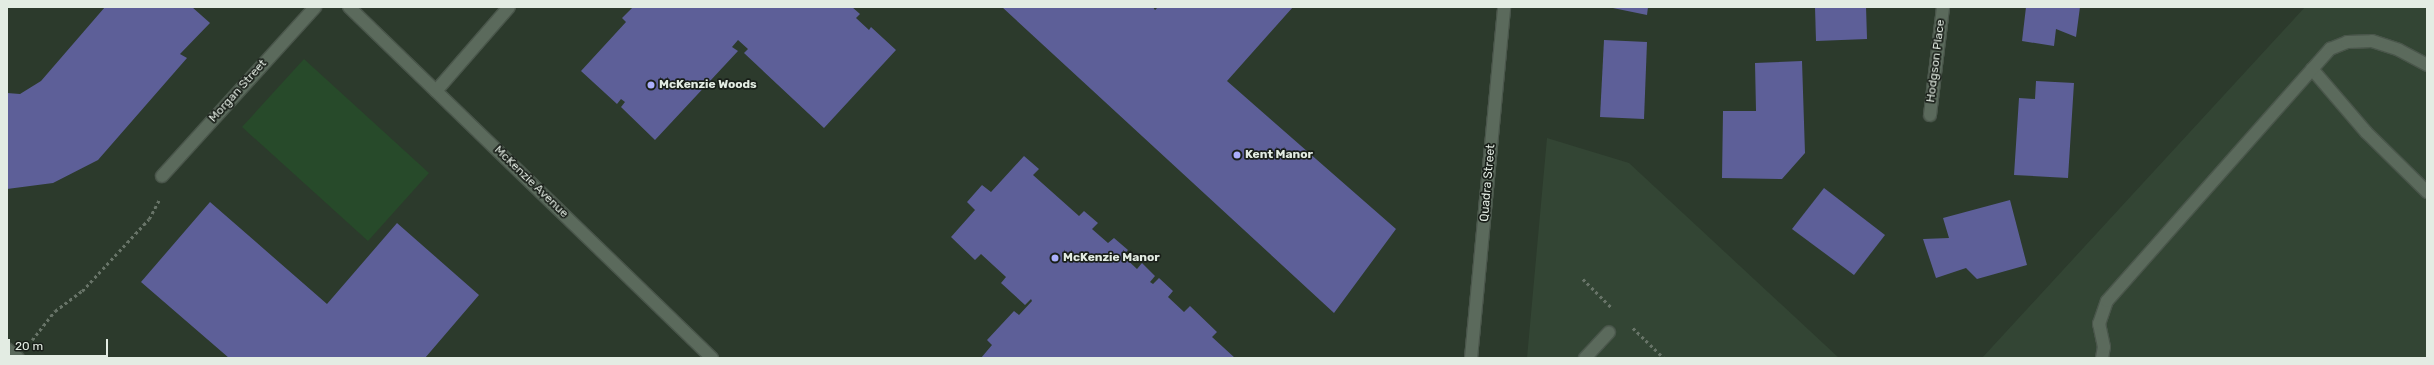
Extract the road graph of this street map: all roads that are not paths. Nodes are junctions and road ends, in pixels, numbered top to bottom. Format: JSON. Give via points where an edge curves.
{"nodes":[{"id":1,"x":315,"y":7,"type":"edge"},
{"id":2,"x":349,"y":7,"type":"edge"},
{"id":3,"x":509,"y":7,"type":"edge"},
{"id":4,"x":1504,"y":7,"type":"edge"},
{"id":5,"x":1942,"y":7,"type":"edge"},
{"id":6,"x":2427,"y":65,"type":"edge"},
{"id":7,"x":2312,"y":69,"type":"junction"},
{"id":8,"x":436,"y":91,"type":"junction"},
{"id":9,"x":1930,"y":115,"type":"dead end"},
{"id":10,"x":162,"y":176,"type":"road end"},
{"id":11,"x":2427,"y":192,"type":"edge"},
{"id":12,"x":1609,"y":332,"type":"dead end"},
{"id":13,"x":7,"y":349,"type":"edge"},
{"id":14,"x":18,"y":358,"type":"edge"},
{"id":15,"x":712,"y":358,"type":"edge"},
{"id":16,"x":1474,"y":358,"type":"edge"},
{"id":17,"x":1585,"y":358,"type":"edge"},
{"id":18,"x":2102,"y":358,"type":"edge"}],
"edges":[{"from":1,"to":10,"type":"main road","name":"Morgan Street"},
{"from":2,"to":8,"type":"main road","name":"McKenzie Avenue"},
{"from":3,"to":8,"type":"main road"},
{"from":4,"to":16,"type":"main road","name":"Quadra Street"},
{"from":5,"to":9,"type":"main road","name":"Hodgson Place"},
{"from":6,"to":7,"type":"main road","via":[[2399,50],[2366,42],[2347,42],[2330,49]]},
{"from":7,"to":11,"type":"main road","via":[[2366,132]]},
{"from":7,"to":18,"type":"main road","via":[[2107,301],[2099,324],[2104,347]]},
{"from":8,"to":15,"type":"main road","name":"McKenzie Avenue"},
{"from":12,"to":17,"type":"main road"},
{"from":13,"to":14,"type":"main road"}]}
